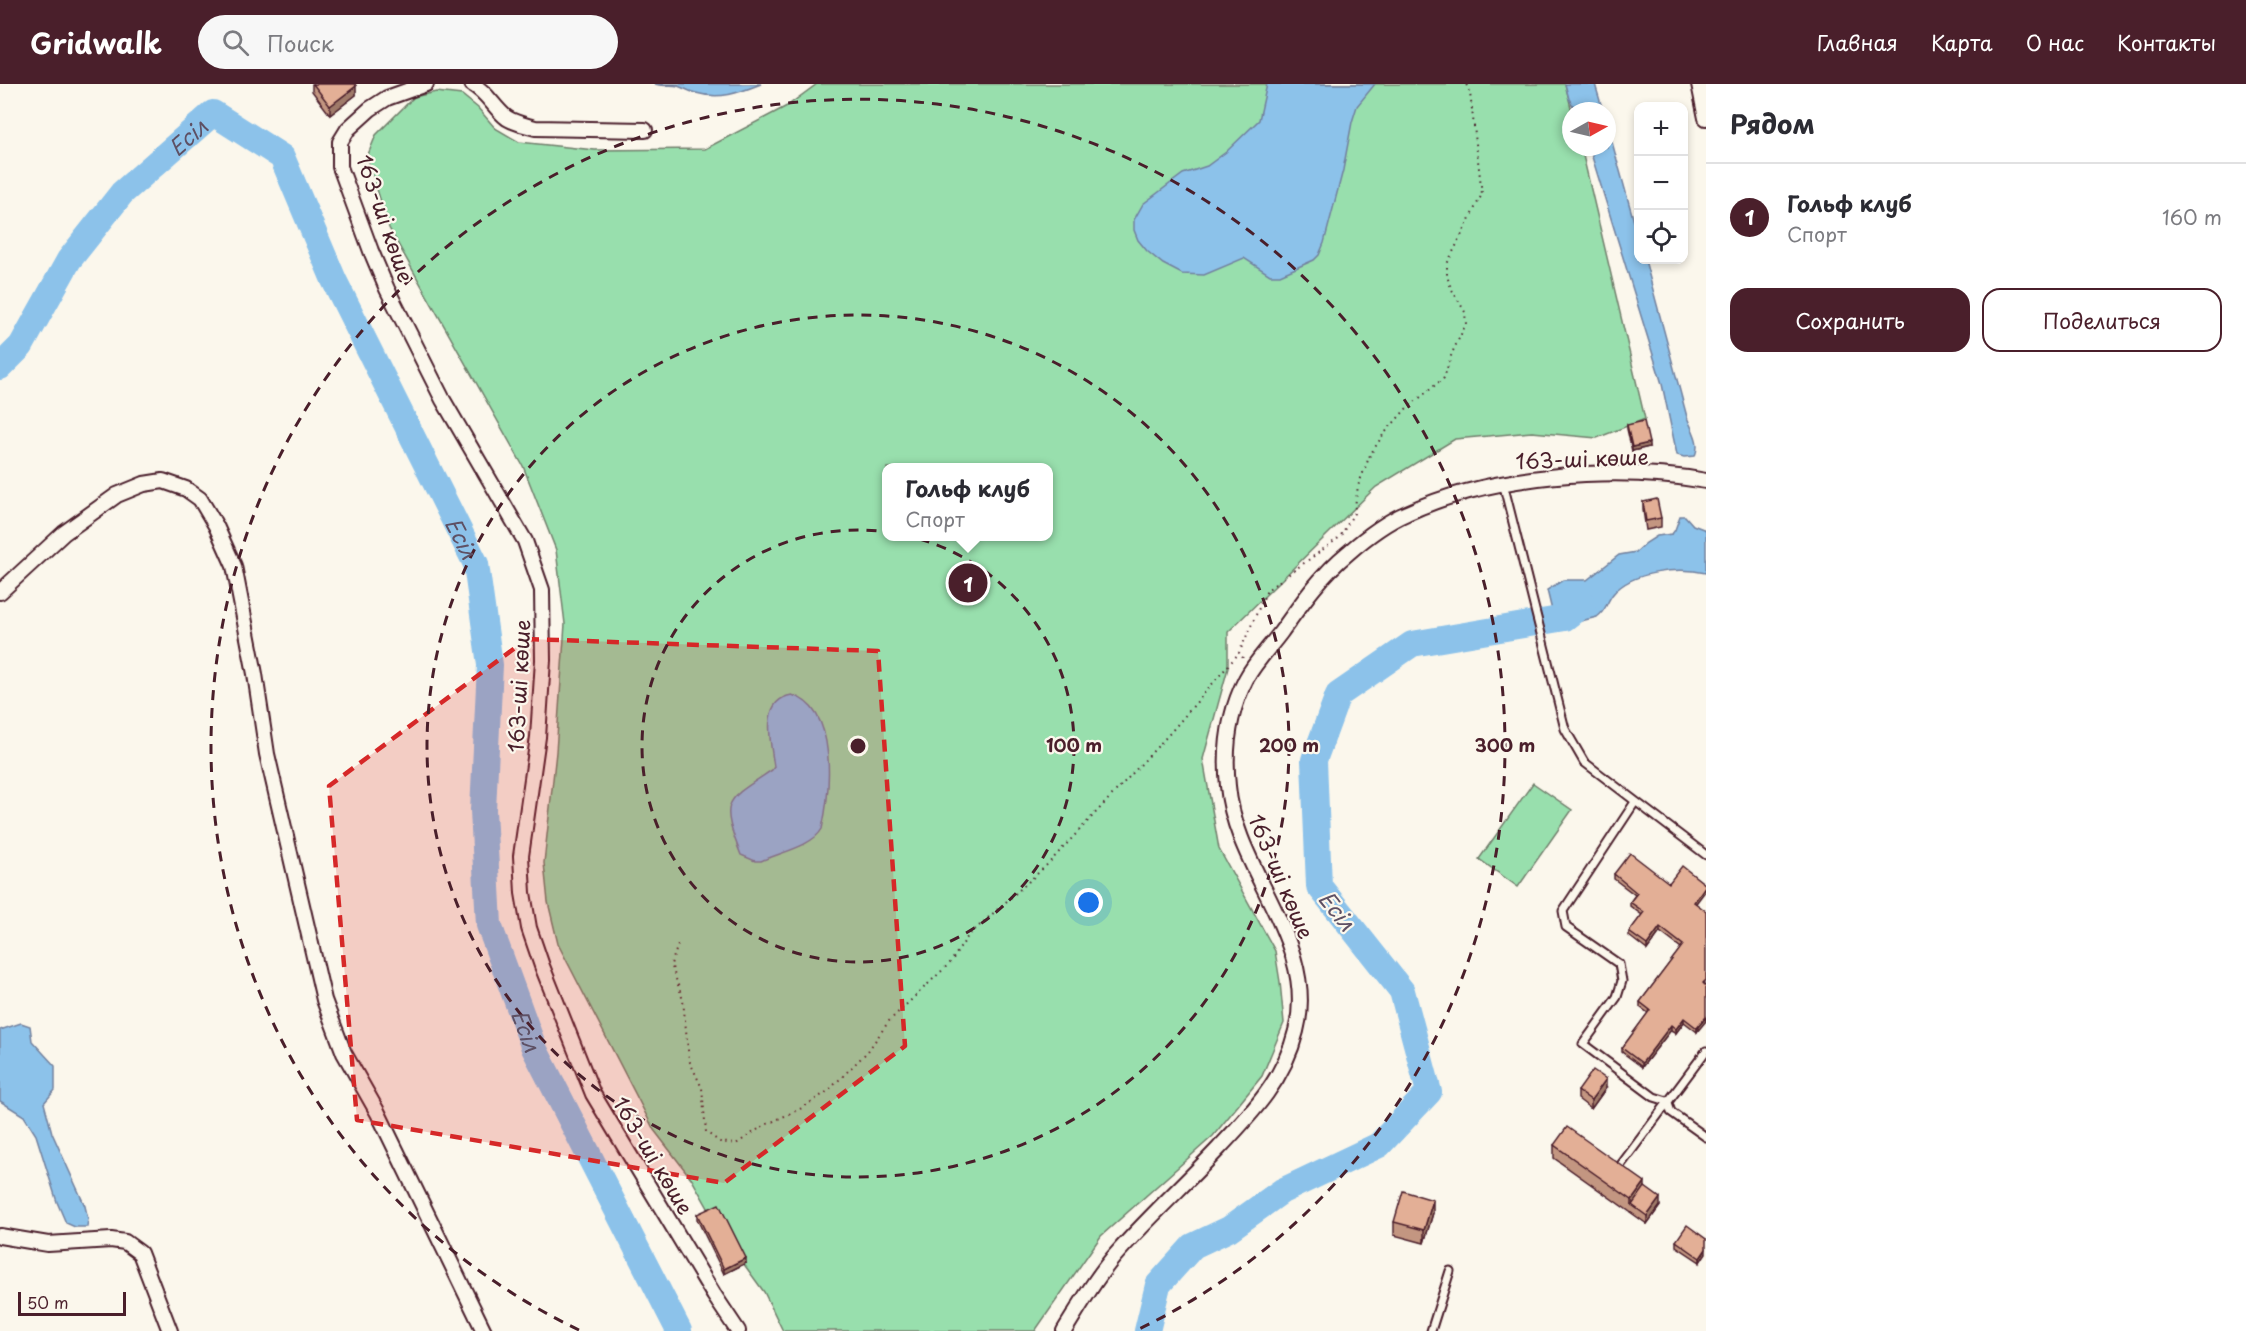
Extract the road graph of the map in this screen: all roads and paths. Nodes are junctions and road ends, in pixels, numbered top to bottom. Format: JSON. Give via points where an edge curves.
{"nodes":[{"id":1,"x":426,"y":84,"type":"edge"},
{"id":2,"x":472,"y":84,"type":"edge"},
{"id":3,"x":1466,"y":84,"type":"edge"},
{"id":4,"x":1699,"y":84,"type":"edge"},
{"id":5,"x":1706,"y":118,"type":"edge"},
{"id":6,"x":645,"y":130,"type":"dead end"},
{"id":7,"x":1706,"y":481,"type":"edge"},
{"id":8,"x":1503,"y":483,"type":"junction"},
{"id":9,"x":0,"y":592,"type":"edge"},
{"id":10,"x":1239,"y":653,"type":"junction"},
{"id":11,"x":1247,"y":678,"type":"junction"},
{"id":12,"x":1635,"y":802,"type":"junction"},
{"id":13,"x":1706,"y":855,"type":"edge"},
{"id":14,"x":678,"y":945,"type":"dead end"},
{"id":15,"x":1706,"y":1051,"type":"edge"},
{"id":16,"x":1667,"y":1101,"type":"junction"},
{"id":17,"x":1706,"y":1137,"type":"edge"},
{"id":18,"x":1620,"y":1166,"type":"edge"},
{"id":19,"x":0,"y":1236,"type":"edge"},
{"id":20,"x":1450,"y":1271,"type":"dead end"},
{"id":21,"x":170,"y":1331,"type":"edge"},
{"id":22,"x":484,"y":1331,"type":"edge"},
{"id":23,"x":738,"y":1331,"type":"edge"},
{"id":24,"x":1064,"y":1331,"type":"edge"},
{"id":25,"x":1431,"y":1331,"type":"edge"}],
"edges":[{"from":1,"to":23,"type":"street","name":"163-ші көше","via":[[387,98],[348,129],[340,142],[340,167],[371,251],[410,336],[525,541],[542,590],[538,737],[521,856],[530,928],[593,1094]]},
{"from":2,"to":6,"type":"street","via":[[506,117],[526,126]]},
{"from":3,"to":10,"type":"path","via":[[1482,194],[1447,264],[1447,276],[1465,312],[1466,324],[1444,378],[1406,409],[1370,455],[1358,486],[1354,513],[1340,537],[1267,590]]},
{"from":4,"to":5,"type":"street"},
{"from":7,"to":8,"type":"street","name":"163-ші көше","via":[[1622,474]]},
{"from":8,"to":11,"type":"street","name":"163-ші көше","via":[[1436,501],[1403,515],[1347,554],[1314,587]]},
{"from":8,"to":12,"type":"lane","via":[[1565,729],[1584,762]]},
{"from":9,"to":22,"type":"street","via":[[64,532],[117,495],[163,481],[200,499],[234,566],[267,754],[324,1000],[344,1053],[378,1113]]},
{"from":10,"to":11,"type":"path","via":[[1246,662]]},
{"from":10,"to":14,"type":"path","via":[[1048,864],[968,936],[950,963],[890,1021],[868,1051],[828,1091],[736,1144],[720,1142],[706,1132],[702,1088],[689,1060],[683,1000],[671,964]]},
{"from":11,"to":24,"type":"street","name":"163-ші көше","via":[[1233,713],[1226,747],[1233,822],[1296,964],[1298,1028],[1272,1088],[1116,1254]]},
{"from":12,"to":13,"type":"lane"},
{"from":12,"to":16,"type":"lane","via":[[1563,911],[1566,927],[1619,964],[1622,981],[1617,997],[1583,1044],[1654,1097]]},
{"from":15,"to":16,"type":"lane"},
{"from":16,"to":17,"type":"lane","via":[[1671,1112]]},
{"from":16,"to":18,"type":"lane"},
{"from":19,"to":21,"type":"street","via":[[48,1244],[125,1242],[140,1253]]},
{"from":20,"to":25,"type":"lane"}]}
